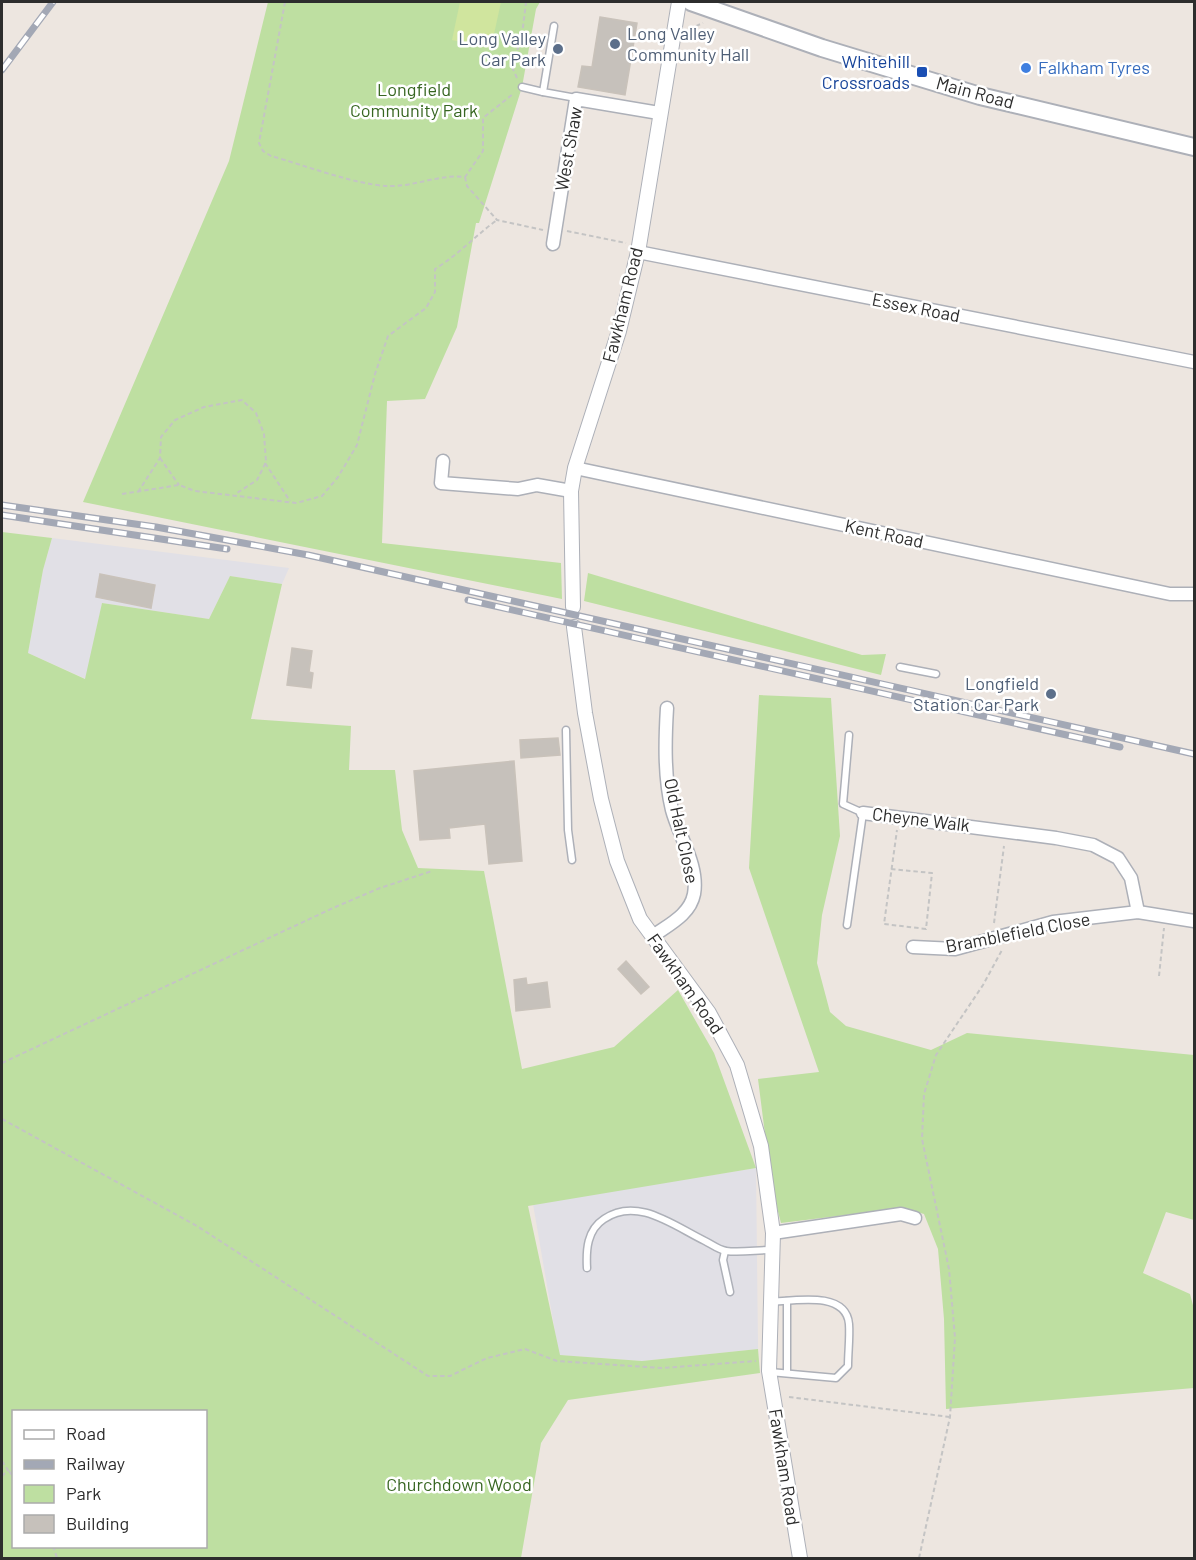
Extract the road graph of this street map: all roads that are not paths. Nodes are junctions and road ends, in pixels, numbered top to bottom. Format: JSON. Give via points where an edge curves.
{"nodes":[{"id":1,"x":680,"y":2,"type":"edge"},
{"id":2,"x":691,"y":2,"type":"edge"},
{"id":3,"x":554,"y":26,"type":"dead end"},
{"id":4,"x":522,"y":87,"type":"road end"},
{"id":5,"x":543,"y":92,"type":"junction"},
{"id":6,"x":576,"y":99,"type":"junction"},
{"id":7,"x":659,"y":113,"type":"junction"},
{"id":8,"x":1194,"y":147,"type":"edge"},
{"id":9,"x":554,"y":235,"type":"road end"},
{"id":10,"x":639,"y":249,"type":"junction"},
{"id":11,"x":1194,"y":362,"type":"edge"},
{"id":12,"x":443,"y":461,"type":"dead end"},
{"id":13,"x":575,"y":468,"type":"junction"},
{"id":14,"x":571,"y":491,"type":"junction"},
{"id":15,"x":1194,"y":594,"type":"edge"},
{"id":16,"x":573,"y":607,"type":"dead end"},
{"id":17,"x":574,"y":627,"type":"dead end"},
{"id":18,"x":900,"y":667,"type":"dead end"},
{"id":19,"x":936,"y":674,"type":"dead end"},
{"id":20,"x":667,"y":708,"type":"dead end"},
{"id":21,"x":566,"y":730,"type":"dead end"},
{"id":22,"x":849,"y":735,"type":"dead end"},
{"id":23,"x":863,"y":813,"type":"junction"},
{"id":24,"x":572,"y":860,"type":"dead end"},
{"id":25,"x":1138,"y":912,"type":"junction"},
{"id":26,"x":1194,"y":921,"type":"edge"},
{"id":27,"x":847,"y":925,"type":"dead end"},
{"id":28,"x":653,"y":936,"type":"junction"},
{"id":29,"x":913,"y":947,"type":"dead end"},
{"id":30,"x":915,"y":1218,"type":"dead end"},
{"id":31,"x":773,"y":1233,"type":"junction"},
{"id":32,"x":773,"y":1250,"type":"junction"},
{"id":33,"x":725,"y":1251,"type":"junction"},
{"id":34,"x":587,"y":1268,"type":"dead end"},
{"id":35,"x":730,"y":1292,"type":"dead end"},
{"id":36,"x":787,"y":1301,"type":"junction"},
{"id":37,"x":771,"y":1302,"type":"junction"},
{"id":38,"x":769,"y":1366,"type":"junction"},
{"id":39,"x":787,"y":1373,"type":"junction"},
{"id":40,"x":800,"y":1558,"type":"edge"}],
"edges":[{"from":1,"to":7,"type":"street","name":"Fawkham Road"},
{"from":2,"to":8,"type":"main road","name":"Main Road","via":[[822,48],[980,96]]},
{"from":3,"to":5,"type":"lane"},
{"from":4,"to":5,"type":"lane"},
{"from":5,"to":6,"type":"lane"},
{"from":6,"to":7,"type":"street","name":"West Shaw"},
{"from":6,"to":9,"type":"street","name":"West Shaw"},
{"from":7,"to":10,"type":"street","name":"Fawkham Road"},
{"from":10,"to":11,"type":"street","name":"Essex Road"},
{"from":10,"to":13,"type":"street","name":"Fawkham Road","via":[[620,331]]},
{"from":12,"to":14,"type":"street","via":[[441,483],[518,489],[537,484]]},
{"from":13,"to":14,"type":"street","name":"Fawkham Road"},
{"from":13,"to":15,"type":"street","name":"Kent Road","via":[[1170,594]]},
{"from":14,"to":16,"type":"street","name":"Fawkham Road"},
{"from":17,"to":28,"type":"street","name":"Fawkham Road","via":[[601,799],[617,861],[640,919]]},
{"from":18,"to":19,"type":"lane"},
{"from":20,"to":28,"type":"street","name":"Old Halt Close","via":[[665,745],[672,808],[694,881],[687,909]]},
{"from":21,"to":24,"type":"lane"},
{"from":22,"to":23,"type":"lane","via":[[843,804]]},
{"from":23,"to":25,"type":"street","name":"Cheyne Walk","via":[[1093,845],[1118,858],[1131,878]]},
{"from":23,"to":27,"type":"lane"},
{"from":25,"to":26,"type":"street","name":"Bramblefield Close"},
{"from":25,"to":29,"type":"street","name":"Bramblefield Close","via":[[1053,922],[955,948]]},
{"from":28,"to":31,"type":"street","name":"Fawkham Road","via":[[709,1013],[737,1065],[760,1146]]},
{"from":30,"to":31,"type":"street","via":[[901,1214]]},
{"from":31,"to":32,"type":"street","name":"Fawkham Road"},
{"from":32,"to":33,"type":"lane"},
{"from":32,"to":37,"type":"street","name":"Fawkham Road"},
{"from":33,"to":34,"type":"lane","via":[[645,1211],[627,1209],[600,1221],[590,1234]]},
{"from":33,"to":35,"type":"lane","via":[[723,1260]]},
{"from":36,"to":37,"type":"lane"},
{"from":36,"to":39,"type":"lane"},
{"from":36,"to":39,"type":"lane","via":[[829,1302],[842,1310],[849,1321],[848,1366],[836,1378]]},
{"from":37,"to":38,"type":"street","name":"Fawkham Road"},
{"from":38,"to":39,"type":"lane"},
{"from":38,"to":40,"type":"street","name":"Fawkham Road"}]}
